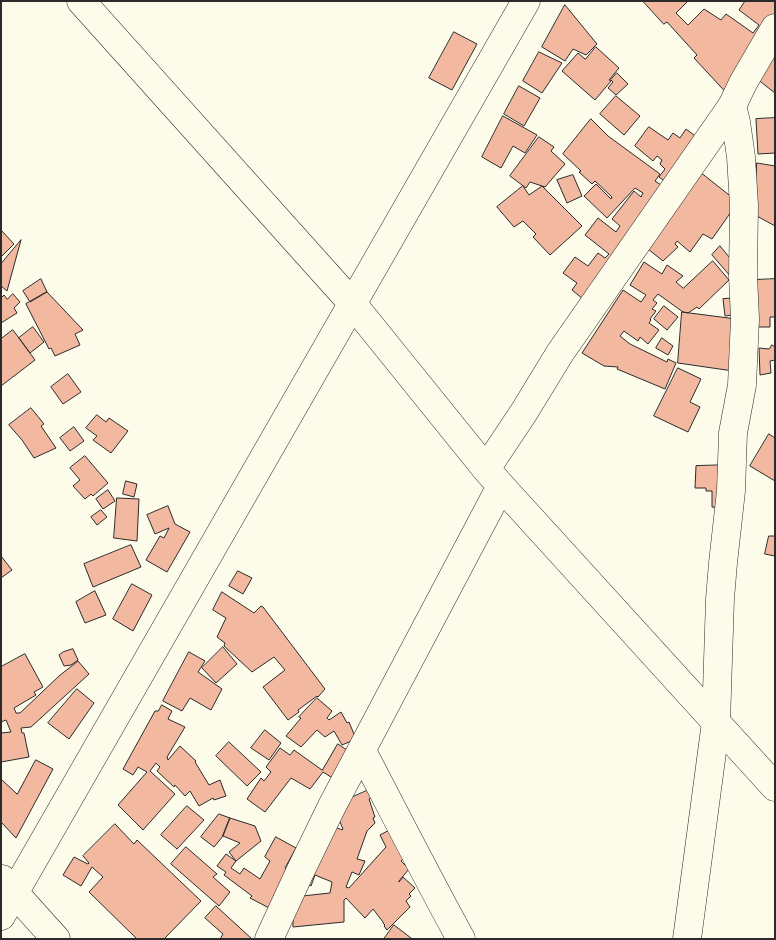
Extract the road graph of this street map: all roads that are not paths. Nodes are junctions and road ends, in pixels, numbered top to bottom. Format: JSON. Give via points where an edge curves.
{"nodes":[{"id":1,"x":82,"y":1,"type":"edge"},
{"id":2,"x":526,"y":1,"type":"edge"},
{"id":3,"x":775,"y":28,"type":"edge"},
{"id":4,"x":732,"y":106,"type":"junction"},
{"id":5,"x":352,"y":303,"type":"junction"},
{"id":6,"x":493,"y":477,"type":"junction"},
{"id":7,"x":716,"y":722,"type":"junction"},
{"id":8,"x":362,"y":751,"type":"junction"},
{"id":9,"x":775,"y":787,"type":"edge"},
{"id":10,"x":8,"y":885,"type":"edge"},
{"id":11,"x":1,"y":916,"type":"edge"},
{"id":12,"x":56,"y":939,"type":"edge"},
{"id":13,"x":269,"y":939,"type":"edge"},
{"id":14,"x":461,"y":939,"type":"edge"},
{"id":15,"x":687,"y":939,"type":"edge"}],
"edges":[{"from":1,"to":5,"type":"street"},
{"from":2,"to":5,"type":"street"},
{"from":3,"to":4,"type":"street"},
{"from":4,"to":6,"type":"street","via":[[560,353],[524,412]]},
{"from":4,"to":7,"type":"street","via":[[741,157],[744,205],[745,319],[742,385],[734,433],[720,599]]},
{"from":5,"to":6,"type":"street"},
{"from":5,"to":10,"type":"street"},
{"from":6,"to":7,"type":"street"},
{"from":6,"to":8,"type":"street"},
{"from":7,"to":9,"type":"street"},
{"from":7,"to":15,"type":"street"},
{"from":8,"to":13,"type":"street","via":[[332,806]]},
{"from":8,"to":14,"type":"street"},
{"from":10,"to":11,"type":"street"},
{"from":10,"to":12,"type":"street"}]}
